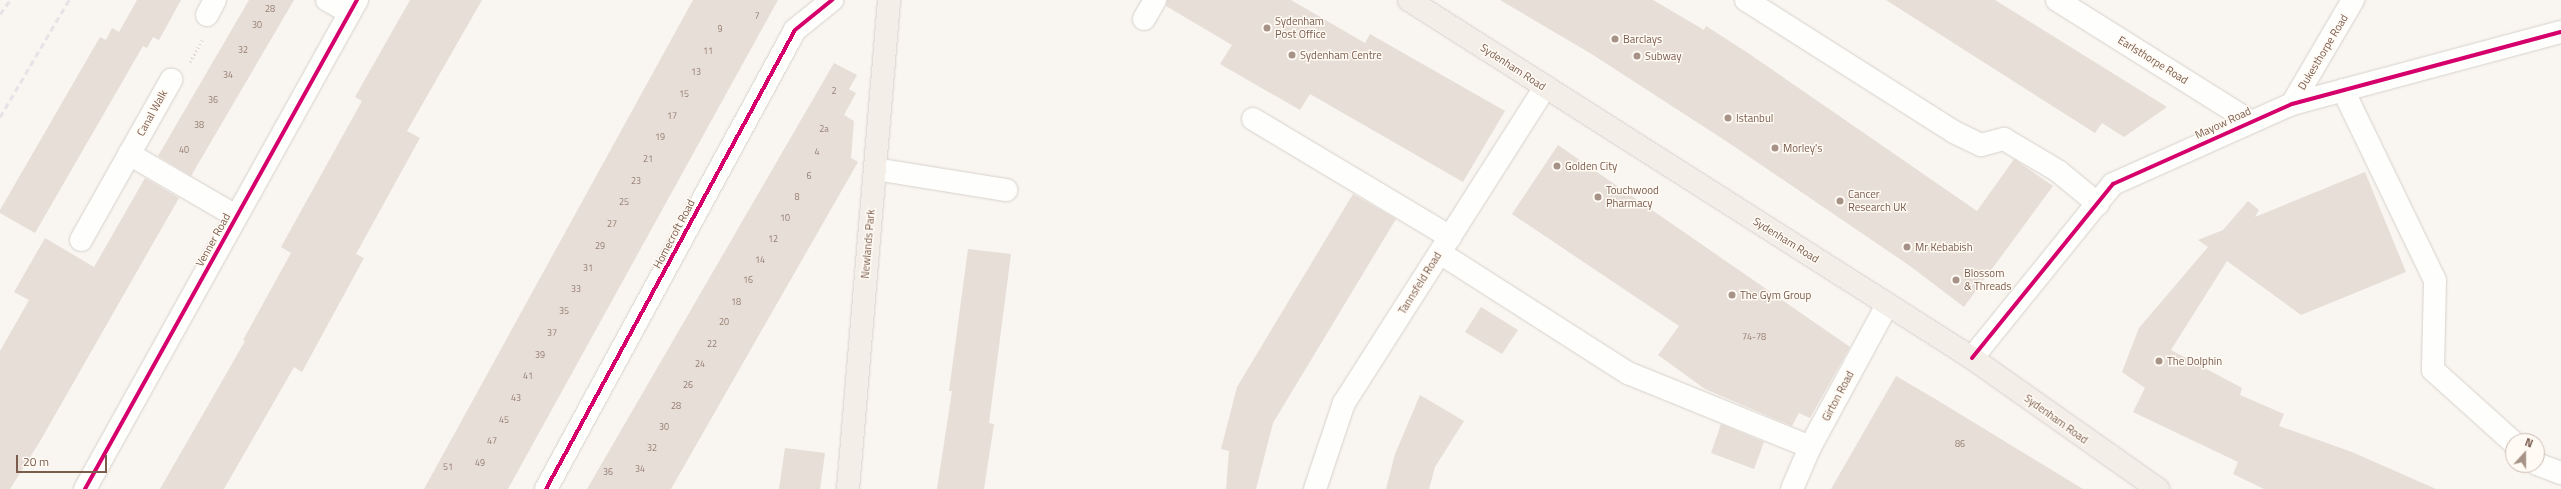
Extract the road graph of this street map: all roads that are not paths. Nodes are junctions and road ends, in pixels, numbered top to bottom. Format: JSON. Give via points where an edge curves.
{"nodes":[{"id":1,"x":327,"y":0,"type":"edge"},
{"id":2,"x":832,"y":0,"type":"edge"},
{"id":3,"x":889,"y":0,"type":"edge"},
{"id":4,"x":1154,"y":0,"type":"edge"},
{"id":5,"x":1409,"y":0,"type":"edge"},
{"id":6,"x":1746,"y":0,"type":"edge"},
{"id":7,"x":2057,"y":0,"type":"edge"},
{"id":8,"x":2353,"y":0,"type":"edge"},
{"id":9,"x":353,"y":6,"type":"edge"},
{"id":10,"x":1144,"y":19,"type":"dead end"},
{"id":11,"x":2561,"y":32,"type":"edge"},
{"id":12,"x":171,"y":80,"type":"road end"},
{"id":13,"x":1545,"y":87,"type":"junction"},
{"id":14,"x":2343,"y":90,"type":"junction"},
{"id":15,"x":2292,"y":104,"type":"junction"},
{"id":16,"x":1253,"y":119,"type":"dead end"},
{"id":17,"x":2250,"y":121,"type":"junction"},
{"id":18,"x":129,"y":154,"type":"junction"},
{"id":19,"x":875,"y":169,"type":"junction"},
{"id":20,"x":1006,"y":190,"type":"dead end"},
{"id":21,"x":2098,"y":204,"type":"junction"},
{"id":22,"x":236,"y":216,"type":"junction"},
{"id":23,"x":81,"y":240,"type":"dead end"},
{"id":24,"x":1445,"y":245,"type":"junction"},
{"id":25,"x":1887,"y":305,"type":"junction"},
{"id":26,"x":1972,"y":358,"type":"junction"},
{"id":27,"x":2505,"y":435,"type":"edge"},
{"id":28,"x":1810,"y":447,"type":"junction"},
{"id":29,"x":2545,"y":467,"type":"edge"},
{"id":30,"x":2561,"y":473,"type":"edge"},
{"id":31,"x":2148,"y":487,"type":"edge"},
{"id":32,"x":85,"y":489,"type":"edge"},
{"id":33,"x":546,"y":489,"type":"edge"},
{"id":34,"x":848,"y":489,"type":"edge"},
{"id":35,"x":1315,"y":489,"type":"edge"},
{"id":36,"x":1792,"y":489,"type":"edge"}],
"edges":[{"from":1,"to":9,"type":"street"},
{"from":2,"to":33,"type":"street","name":"Homecroft Road","via":[[795,30]]},
{"from":3,"to":19,"type":"main road","name":"Newlands Park"},
{"from":4,"to":10,"type":"street"},
{"from":5,"to":13,"type":"main road","name":"Sydenham Road"},
{"from":6,"to":21,"type":"street","via":[[1954,132],[1981,146],[2004,139],[2058,171]]},
{"from":7,"to":17,"type":"street","name":"Earlsthorpe Road"},
{"from":8,"to":15,"type":"street","name":"Dukesthorpe Road"},
{"from":9,"to":22,"type":"street","name":"Venner Road"},
{"from":11,"to":14,"type":"street","name":"Mayow Road"},
{"from":12,"to":18,"type":"street","name":"Canal Walk"},
{"from":13,"to":24,"type":"street","name":"Tannsfeld Road"},
{"from":13,"to":25,"type":"main road","name":"Sydenham Road"},
{"from":14,"to":15,"type":"street","name":"Mayow Road"},
{"from":14,"to":27,"type":"street","via":[[2435,280],[2433,370]]},
{"from":15,"to":17,"type":"street","name":"Mayow Road"},
{"from":16,"to":24,"type":"street"},
{"from":17,"to":21,"type":"street","name":"Mayow Road","via":[[2113,184]]},
{"from":18,"to":22,"type":"street"},
{"from":18,"to":23,"type":"street","name":"Canal Walk"},
{"from":19,"to":20,"type":"street"},
{"from":19,"to":34,"type":"main road","name":"Newlands Park"},
{"from":21,"to":26,"type":"street","name":"Mayow Road"},
{"from":22,"to":32,"type":"street","name":"Venner Road"},
{"from":24,"to":28,"type":"street","via":[[1628,373]]},
{"from":24,"to":35,"type":"street","name":"Tannsfeld Road","via":[[1344,403]]},
{"from":25,"to":26,"type":"main road","name":"Sydenham Road"},
{"from":25,"to":28,"type":"street","name":"Girton Road"},
{"from":26,"to":31,"type":"main road","name":"Sydenham Road"},
{"from":28,"to":36,"type":"street","name":"Girton Road"},
{"from":29,"to":30,"type":"street"}]}
